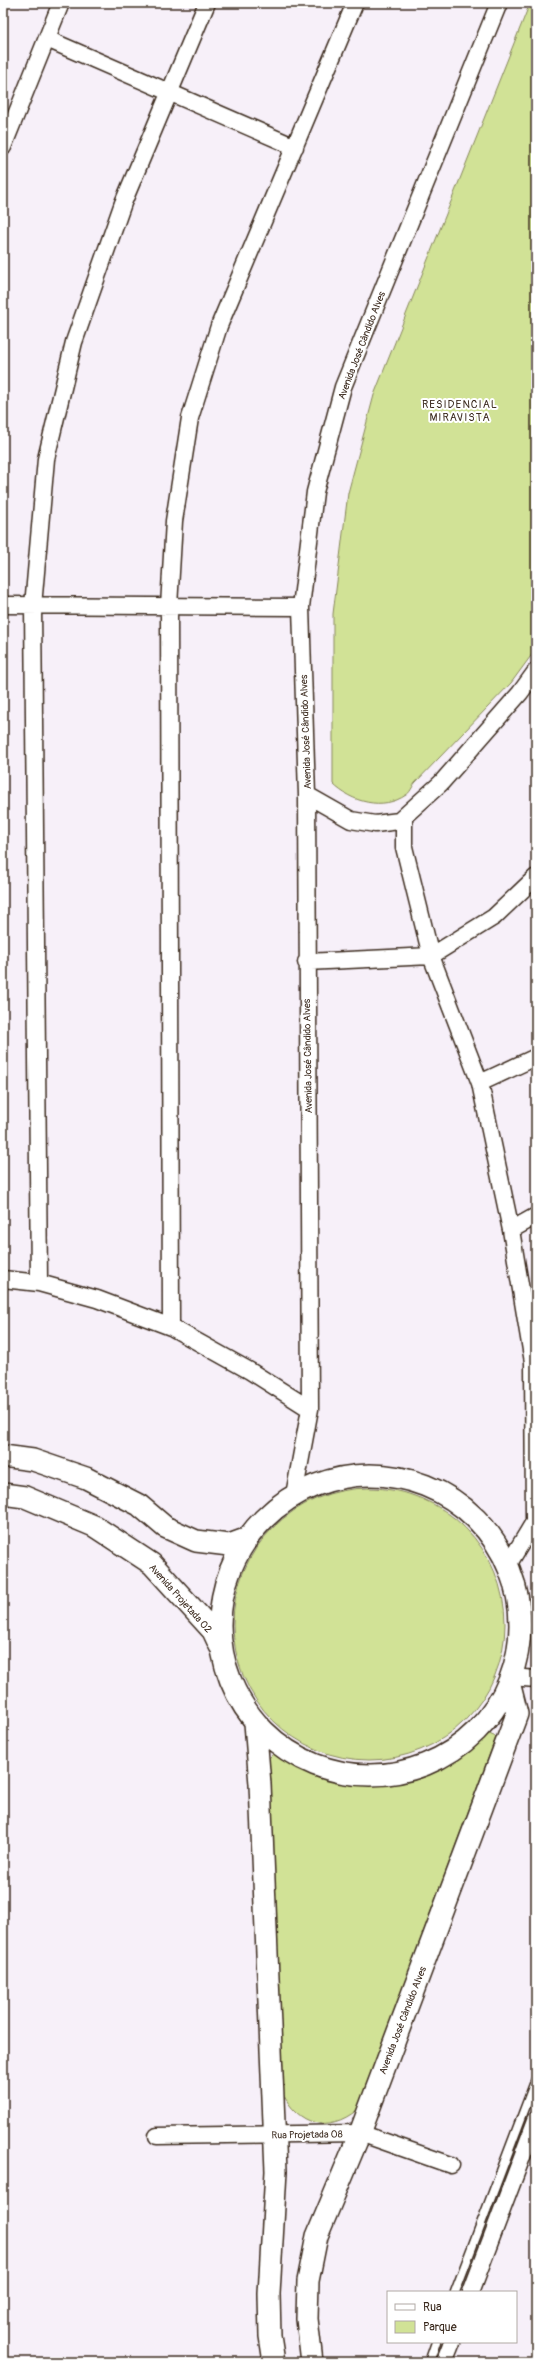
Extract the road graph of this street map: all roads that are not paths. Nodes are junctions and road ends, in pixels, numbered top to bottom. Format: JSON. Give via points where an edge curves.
{"nodes":[{"id":1,"x":61,"y":3,"type":"edge"},
{"id":2,"x":207,"y":3,"type":"edge"},
{"id":3,"x":355,"y":3,"type":"edge"},
{"id":4,"x":499,"y":3,"type":"edge"},
{"id":5,"x":47,"y":39,"type":"junction"},
{"id":6,"x":171,"y":92,"type":"junction"},
{"id":7,"x":3,"y":147,"type":"edge"},
{"id":8,"x":295,"y":147,"type":"junction"},
{"id":9,"x":3,"y":605,"type":"edge"},
{"id":10,"x":34,"y":606,"type":"junction"},
{"id":11,"x":169,"y":606,"type":"junction"},
{"id":12,"x":301,"y":607,"type":"junction"},
{"id":13,"x":536,"y":671,"type":"edge"},
{"id":14,"x":307,"y":795,"type":"junction"},
{"id":15,"x":404,"y":817,"type":"junction"},
{"id":16,"x":536,"y":877,"type":"edge"},
{"id":17,"x":431,"y":956,"type":"junction"},
{"id":18,"x":306,"y":962,"type":"junction"},
{"id":19,"x":536,"y":1058,"type":"edge"},
{"id":20,"x":480,"y":1083,"type":"junction"},
{"id":21,"x":536,"y":1216,"type":"edge"},
{"id":22,"x":511,"y":1230,"type":"junction"},
{"id":23,"x":3,"y":1279,"type":"edge"},
{"id":24,"x":39,"y":1283,"type":"junction"},
{"id":25,"x":171,"y":1327,"type":"junction"},
{"id":26,"x":535,"y":1362,"type":"edge"},
{"id":27,"x":310,"y":1409,"type":"junction"},
{"id":28,"x":3,"y":1456,"type":"edge"},
{"id":29,"x":3,"y":1494,"type":"edge"},
{"id":30,"x":294,"y":1495,"type":"junction"},
{"id":31,"x":535,"y":1522,"type":"edge"},
{"id":32,"x":248,"y":1538,"type":"junction"},
{"id":33,"x":508,"y":1565,"type":"junction"},
{"id":34,"x":222,"y":1650,"type":"junction"},
{"id":35,"x":536,"y":1679,"type":"edge"},
{"id":36,"x":510,"y":1680,"type":"junction"},
{"id":37,"x":255,"y":1723,"type":"junction"},
{"id":38,"x":536,"y":2079,"type":"edge"},
{"id":39,"x":536,"y":2120,"type":"edge"},
{"id":40,"x":360,"y":2133,"type":"junction"},
{"id":41,"x":274,"y":2134,"type":"junction"},
{"id":42,"x":157,"y":2136,"type":"dead end"},
{"id":43,"x":451,"y":2165,"type":"dead end"},
{"id":44,"x":455,"y":2291,"type":"edge"},
{"id":45,"x":471,"y":2291,"type":"edge"},
{"id":46,"x":436,"y":2343,"type":"edge"},
{"id":47,"x":452,"y":2343,"type":"edge"},
{"id":48,"x":274,"y":2362,"type":"edge"},
{"id":49,"x":312,"y":2362,"type":"edge"},
{"id":50,"x":429,"y":2362,"type":"edge"},
{"id":51,"x":444,"y":2362,"type":"edge"}],
"edges":[{"from":1,"to":5,"type":"street"},
{"from":2,"to":6,"type":"street"},
{"from":3,"to":8,"type":"street"},
{"from":4,"to":12,"type":"street","name":"Avenida José Cândido Alves","via":[[343,387],[315,492]]},
{"from":5,"to":6,"type":"street"},
{"from":5,"to":7,"type":"street"},
{"from":6,"to":8,"type":"street"},
{"from":6,"to":10,"type":"street","via":[[123,203],[74,342],[46,459]]},
{"from":8,"to":11,"type":"street","via":[[219,326],[190,418],[174,521]]},
{"from":9,"to":10,"type":"street"},
{"from":10,"to":11,"type":"street"},
{"from":10,"to":24,"type":"street"},
{"from":11,"to":12,"type":"street"},
{"from":11,"to":25,"type":"street"},
{"from":12,"to":14,"type":"street","name":"Avenida José Cândido Alves"},
{"from":13,"to":15,"type":"street","via":[[442,783]]},
{"from":14,"to":15,"type":"street","via":[[351,820],[375,824],[399,821]]},
{"from":14,"to":18,"type":"street","name":"Avenida José Cândido Alves"},
{"from":15,"to":17,"type":"street","via":[[404,847]]},
{"from":16,"to":17,"type":"street","via":[[494,917]]},
{"from":17,"to":18,"type":"street"},
{"from":17,"to":20,"type":"street"},
{"from":18,"to":27,"type":"street","name":"Avenida José Cândido Alves"},
{"from":19,"to":20,"type":"street"},
{"from":20,"to":22,"type":"street"},
{"from":21,"to":22,"type":"street"},
{"from":22,"to":26,"type":"street"},
{"from":23,"to":24,"type":"street"},
{"from":24,"to":25,"type":"street","via":[[97,1299]]},
{"from":25,"to":27,"type":"street","via":[[250,1371]]},
{"from":26,"to":31,"type":"street"},
{"from":27,"to":30,"type":"street","name":"Avenida José Cândido Alves"},
{"from":28,"to":32,"type":"street","via":[[34,1460],[86,1478],[139,1505],[165,1527],[196,1541],[229,1545]]},
{"from":29,"to":34,"type":"street","name":"Avenida Projetada 02","via":[[25,1497],[94,1526],[152,1564],[213,1631]]},
{"from":30,"to":32,"type":"street","via":[[261,1521]]},
{"from":30,"to":33,"type":"street","via":[[324,1482],[350,1476],[390,1475],[410,1479],[447,1495],[463,1506],[491,1535]]},
{"from":31,"to":33,"type":"street"},
{"from":32,"to":34,"type":"street","via":[[229,1572],[224,1591],[220,1611]]},
{"from":33,"to":36,"type":"street","via":[[520,1611],[520,1633]]},
{"from":34,"to":37,"type":"street","via":[[234,1689]]},
{"from":35,"to":36,"type":"street"},
{"from":36,"to":37,"type":"street","via":[[492,1713],[463,1743],[426,1764],[386,1775],[351,1774],[324,1769],[286,1751]]},
{"from":36,"to":40,"type":"street","name":"Avenida José Cândido Alves","via":[[517,1714]]},
{"from":37,"to":41,"type":"street","via":[[260,1784]]},
{"from":38,"to":44,"type":"lane"},
{"from":39,"to":45,"type":"street"},
{"from":40,"to":41,"type":"street","name":"Rua Projetada 08"},
{"from":40,"to":43,"type":"street","name":"Rua Projetada 08"},
{"from":40,"to":49,"type":"street","name":"Avenida José Cândido Alves","via":[[317,2236],[308,2281],[307,2319]]},
{"from":41,"to":42,"type":"street","name":"Rua Projetada 08"},
{"from":41,"to":48,"type":"street","via":[[276,2171],[269,2294],[270,2336]]},
{"from":46,"to":50,"type":"lane"},
{"from":47,"to":51,"type":"street"}]}
